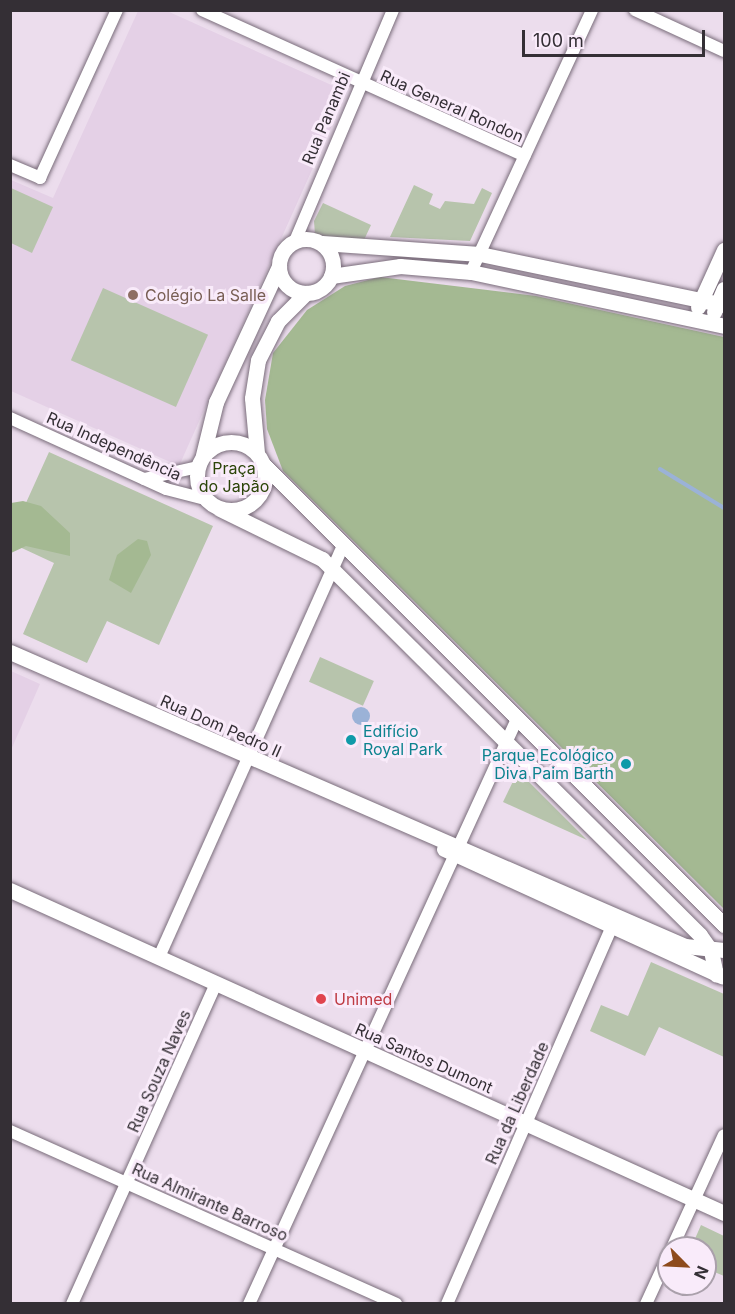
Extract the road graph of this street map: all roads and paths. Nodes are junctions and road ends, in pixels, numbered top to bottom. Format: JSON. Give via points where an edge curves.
{"nodes":[{"id":1,"x":117,"y":10,"type":"edge"},
{"id":2,"x":202,"y":10,"type":"edge"},
{"id":3,"x":393,"y":10,"type":"edge"},
{"id":4,"x":592,"y":10,"type":"edge"},
{"id":5,"x":635,"y":10,"type":"edge"},
{"id":6,"x":724,"y":51,"type":"edge"},
{"id":7,"x":360,"y":83,"type":"junction"},
{"id":8,"x":525,"y":156,"type":"junction"},
{"id":9,"x":10,"y":165,"type":"edge"},
{"id":10,"x":295,"y":241,"type":"junction"},
{"id":11,"x":322,"y":243,"type":"junction"},
{"id":12,"x":724,"y":250,"type":"edge"},
{"id":13,"x":480,"y":254,"type":"junction"},
{"id":14,"x":279,"y":266,"type":"junction"},
{"id":15,"x":471,"y":272,"type":"junction"},
{"id":16,"x":331,"y":276,"type":"junction"},
{"id":17,"x":724,"y":289,"type":"edge"},
{"id":18,"x":306,"y":293,"type":"junction"},
{"id":19,"x":702,"y":299,"type":"junction"},
{"id":20,"x":721,"y":304,"type":"edge"},
{"id":21,"x":693,"y":319,"type":"junction"},
{"id":22,"x":709,"y":322,"type":"junction"},
{"id":23,"x":724,"y":326,"type":"edge"},
{"id":24,"x":10,"y":418,"type":"edge"},
{"id":25,"x":260,"y":459,"type":"junction"},
{"id":26,"x":201,"y":461,"type":"junction"},
{"id":27,"x":143,"y":479,"type":"junction"},
{"id":28,"x":205,"y":499,"type":"junction"},
{"id":29,"x":220,"y":509,"type":"junction"},
{"id":30,"x":343,"y":546,"type":"junction"},
{"id":31,"x":333,"y":569,"type":"junction"},
{"id":32,"x":10,"y":652,"type":"edge"},
{"id":33,"x":518,"y":719,"type":"junction"},
{"id":34,"x":507,"y":741,"type":"junction"},
{"id":35,"x":249,"y":759,"type":"junction"},
{"id":36,"x":455,"y":850,"type":"junction"},
{"id":37,"x":10,"y":890,"type":"edge"},
{"id":38,"x":614,"y":921,"type":"junction"},
{"id":39,"x":724,"y":925,"type":"edge"},
{"id":40,"x":718,"y":951,"type":"edge"},
{"id":41,"x":159,"y":957,"type":"junction"},
{"id":42,"x":720,"y":976,"type":"edge"},
{"id":43,"x":216,"y":983,"type":"junction"},
{"id":44,"x":363,"y":1050,"type":"junction"},
{"id":45,"x":526,"y":1123,"type":"junction"},
{"id":46,"x":10,"y":1131,"type":"edge"},
{"id":47,"x":724,"y":1136,"type":"edge"},
{"id":48,"x":127,"y":1184,"type":"junction"},
{"id":49,"x":694,"y":1200,"type":"junction"},
{"id":50,"x":724,"y":1213,"type":"edge"},
{"id":51,"x":678,"y":1236,"type":"edge"},
{"id":52,"x":274,"y":1249,"type":"junction"},
{"id":53,"x":657,"y":1280,"type":"edge"},
{"id":54,"x":72,"y":1304,"type":"edge"},
{"id":55,"x":249,"y":1304,"type":"edge"},
{"id":56,"x":396,"y":1304,"type":"edge"},
{"id":57,"x":447,"y":1304,"type":"edge"},
{"id":58,"x":646,"y":1304,"type":"edge"}],
"edges":[{"from":1,"to":9,"type":"street","via":[[40,178]]},
{"from":2,"to":7,"type":"street","name":"Rua General Rondon"},
{"from":3,"to":7,"type":"street","name":"Rua Panambi"},
{"from":4,"to":8,"type":"street"},
{"from":5,"to":6,"type":"street"},
{"from":7,"to":8,"type":"street","name":"Rua General Rondon"},
{"from":7,"to":10,"type":"street","name":"Rua Panambi"},
{"from":8,"to":13,"type":"street"},
{"from":10,"to":11,"type":"street"},
{"from":10,"to":14,"type":"street","via":[[284,250]]},
{"from":11,"to":13,"type":"street"},
{"from":11,"to":16,"type":"street","via":[[331,255]]},
{"from":12,"to":19,"type":"street"},
{"from":13,"to":15,"type":"street"},
{"from":13,"to":19,"type":"street"},
{"from":14,"to":18,"type":"street","via":[[284,282]]},
{"from":14,"to":26,"type":"street","via":[[216,402]]},
{"from":15,"to":16,"type":"street","via":[[400,266]]},
{"from":15,"to":21,"type":"street"},
{"from":16,"to":18,"type":"street","via":[[318,290]]},
{"from":17,"to":20,"type":"street"},
{"from":18,"to":25,"type":"street","via":[[278,321],[258,360],[252,404]]},
{"from":19,"to":20,"type":"street"},
{"from":19,"to":21,"type":"street"},
{"from":20,"to":22,"type":"street"},
{"from":21,"to":22,"type":"street"},
{"from":22,"to":23,"type":"street"},
{"from":24,"to":27,"type":"street","name":"Rua Independência"},
{"from":25,"to":26,"type":"street","via":[[228,442]]},
{"from":25,"to":29,"type":"street","via":[[266,479],[252,504]]},
{"from":25,"to":30,"type":"street"},
{"from":26,"to":27,"type":"street"},
{"from":26,"to":28,"type":"street"},
{"from":27,"to":28,"type":"street","name":"Rua Independência"},
{"from":28,"to":29,"type":"street"},
{"from":29,"to":31,"type":"street","via":[[302,547]]},
{"from":30,"to":31,"type":"street"},
{"from":30,"to":33,"type":"street"},
{"from":31,"to":34,"type":"street"},
{"from":31,"to":35,"type":"street"},
{"from":32,"to":35,"type":"street","name":"Rua Dom Pedro II"},
{"from":33,"to":34,"type":"street"},
{"from":33,"to":39,"type":"street"},
{"from":34,"to":36,"type":"street"},
{"from":34,"to":40,"type":"street"},
{"from":35,"to":36,"type":"street","name":"Rua Dom Pedro II"},
{"from":35,"to":41,"type":"street"},
{"from":36,"to":38,"type":"street","name":"Rua Dom Pedro II"},
{"from":36,"to":44,"type":"street"},
{"from":37,"to":41,"type":"street","name":"Rua Santos Dumont"},
{"from":38,"to":40,"type":"street","name":"Rua Dom Pedro II","via":[[685,946]]},
{"from":38,"to":42,"type":"street","name":"Rua Dom Pedro II"},
{"from":38,"to":45,"type":"street","name":"Rua da Liberdade"},
{"from":40,"to":42,"type":"street"},
{"from":41,"to":43,"type":"street","name":"Rua Santos Dumont"},
{"from":43,"to":44,"type":"street","name":"Rua Santos Dumont"},
{"from":43,"to":48,"type":"street","name":"Rua Souza Naves"},
{"from":44,"to":45,"type":"street","name":"Rua Santos Dumont"},
{"from":44,"to":52,"type":"street"},
{"from":45,"to":49,"type":"street","name":"Rua Santos Dumont"},
{"from":45,"to":57,"type":"street","name":"Rua da Liberdade"},
{"from":46,"to":48,"type":"street","name":"Rua Almirante Barroso"},
{"from":47,"to":49,"type":"street"},
{"from":48,"to":52,"type":"street","name":"Rua Almirante Barroso"},
{"from":48,"to":54,"type":"street","name":"Rua Souza Naves"},
{"from":49,"to":50,"type":"street","name":"Rua Santos Dumont"},
{"from":49,"to":51,"type":"street"},
{"from":52,"to":55,"type":"street"},
{"from":52,"to":56,"type":"street","name":"Rua Almirante Barroso"},
{"from":53,"to":58,"type":"street"}]}
